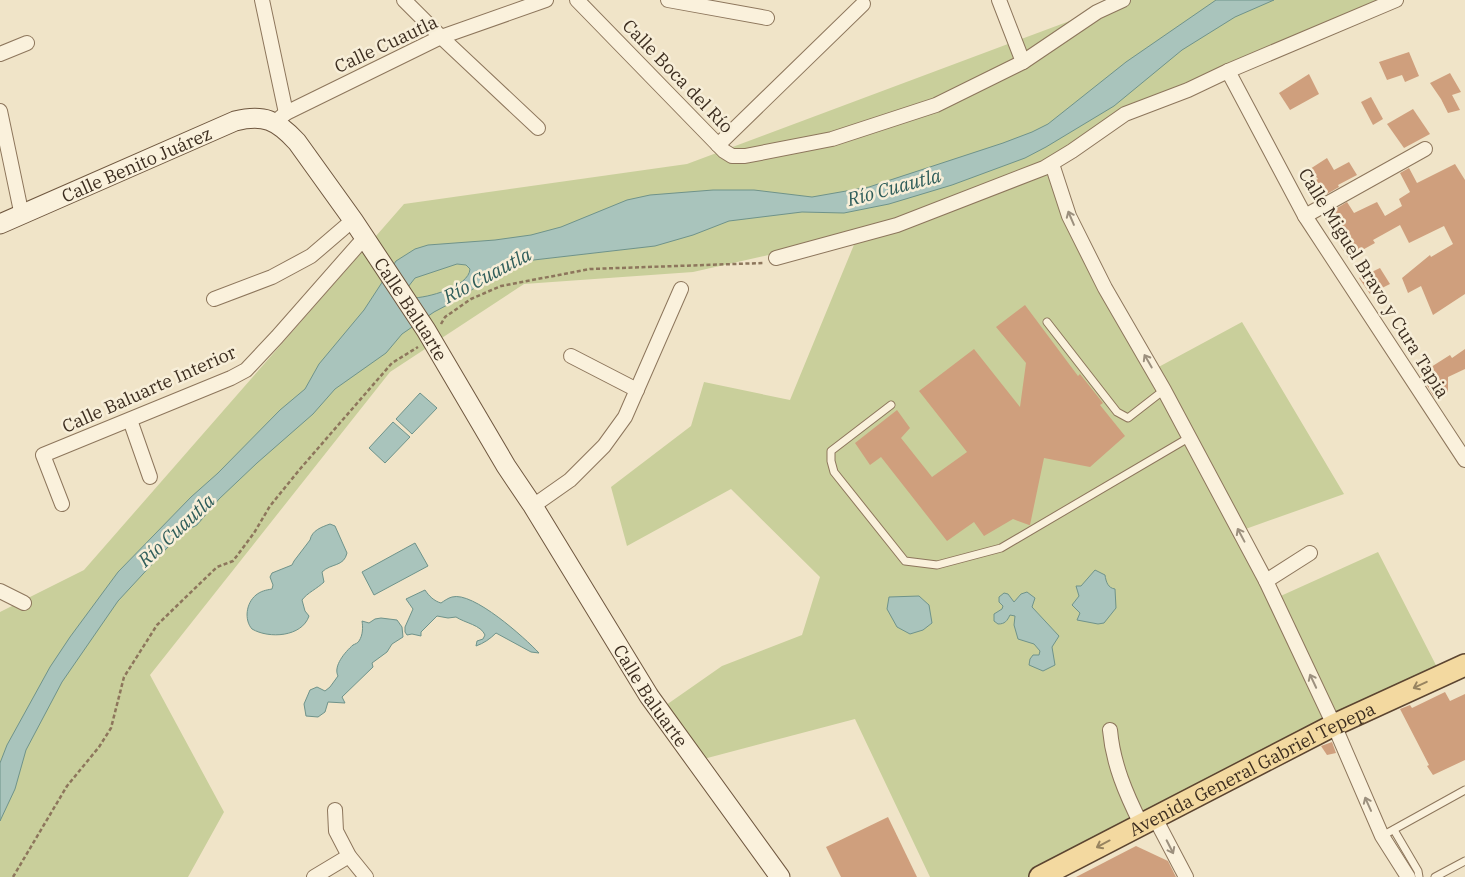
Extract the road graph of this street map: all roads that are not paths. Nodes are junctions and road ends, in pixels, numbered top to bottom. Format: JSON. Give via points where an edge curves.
{"nodes":[{"id":1,"x":262,"y":0,"type":"edge"},
{"id":2,"x":404,"y":0,"type":"edge"},
{"id":3,"x":546,"y":0,"type":"edge"},
{"id":4,"x":577,"y":0,"type":"edge"},
{"id":5,"x":668,"y":0,"type":"edge"},
{"id":6,"x":999,"y":0,"type":"edge"},
{"id":7,"x":1123,"y":0,"type":"edge"},
{"id":8,"x":1396,"y":0,"type":"edge"},
{"id":9,"x":863,"y":4,"type":"dead end"},
{"id":10,"x":767,"y":18,"type":"dead end"},
{"id":11,"x":441,"y":38,"type":"junction"},
{"id":12,"x":27,"y":43,"type":"dead end"},
{"id":13,"x":0,"y":54,"type":"edge"},
{"id":14,"x":1023,"y":62,"type":"junction"},
{"id":15,"x":1228,"y":71,"type":"junction"},
{"id":16,"x":0,"y":111,"type":"edge"},
{"id":17,"x":280,"y":117,"type":"junction"},
{"id":18,"x":538,"y":128,"type":"dead end"},
{"id":19,"x":718,"y":145,"type":"junction"},
{"id":20,"x":1425,"y":149,"type":"dead end"},
{"id":21,"x":1052,"y":164,"type":"junction"},
{"id":22,"x":22,"y":216,"type":"junction"},
{"id":23,"x":1305,"y":216,"type":"junction"},
{"id":24,"x":353,"y":220,"type":"junction"},
{"id":25,"x":0,"y":224,"type":"edge"},
{"id":26,"x":365,"y":237,"type":"junction"},
{"id":27,"x":776,"y":258,"type":"road end"},
{"id":28,"x":681,"y":289,"type":"dead end"},
{"id":29,"x":214,"y":299,"type":"dead end"},
{"id":30,"x":1047,"y":322,"type":"dead end"},
{"id":31,"x":570,"y":356,"type":"dead end"},
{"id":32,"x":637,"y":390,"type":"junction"},
{"id":33,"x":1164,"y":390,"type":"junction"},
{"id":34,"x":891,"y":405,"type":"dead end"},
{"id":35,"x":130,"y":420,"type":"junction"},
{"id":36,"x":1190,"y":437,"type":"junction"},
{"id":37,"x":1465,"y":460,"type":"edge"},
{"id":38,"x":150,"y":477,"type":"dead end"},
{"id":39,"x":62,"y":504,"type":"dead end"},
{"id":40,"x":533,"y":506,"type":"junction"},
{"id":41,"x":1310,"y":554,"type":"dead end"},
{"id":42,"x":1266,"y":581,"type":"junction"},
{"id":43,"x":0,"y":591,"type":"edge"},
{"id":44,"x":24,"y":603,"type":"dead end"},
{"id":45,"x":1465,"y":666,"type":"edge"},
{"id":46,"x":1334,"y":725,"type":"junction"},
{"id":47,"x":1110,"y":730,"type":"dead end"},
{"id":48,"x":1465,"y":790,"type":"edge"},
{"id":49,"x":335,"y":810,"type":"dead end"},
{"id":50,"x":1148,"y":821,"type":"junction"},
{"id":51,"x":1388,"y":833,"type":"junction"},
{"id":52,"x":349,"y":856,"type":"junction"},
{"id":53,"x":1465,"y":860,"type":"edge"},
{"id":54,"x":314,"y":877,"type":"edge"},
{"id":55,"x":366,"y":877,"type":"edge"},
{"id":56,"x":780,"y":877,"type":"edge"},
{"id":57,"x":1040,"y":877,"type":"edge"},
{"id":58,"x":1186,"y":877,"type":"edge"},
{"id":59,"x":1408,"y":877,"type":"edge"},
{"id":60,"x":1419,"y":877,"type":"edge"},
{"id":61,"x":1435,"y":877,"type":"edge"}],
"edges":[{"from":1,"to":17,"type":"street"},
{"from":2,"to":11,"type":"street"},
{"from":3,"to":11,"type":"street","name":"Calle Cuautla"},
{"from":4,"to":19,"type":"street","name":"Calle Boca del Río"},
{"from":5,"to":10,"type":"street"},
{"from":6,"to":14,"type":"street"},
{"from":7,"to":14,"type":"street","via":[[1097,12]]},
{"from":8,"to":15,"type":"street"},
{"from":9,"to":19,"type":"street"},
{"from":11,"to":17,"type":"street","name":"Calle Cuautla"},
{"from":11,"to":18,"type":"street"},
{"from":12,"to":13,"type":"street"},
{"from":14,"to":19,"type":"street","name":"Calle Boca del Río","via":[[936,106],[841,136],[745,156],[732,156]]},
{"from":15,"to":21,"type":"street","via":[[1125,114]]},
{"from":15,"to":23,"type":"street","name":"Calle Miguel Bravo y Cura Tapia"},
{"from":16,"to":22,"type":"street"},
{"from":17,"to":22,"type":"street","name":"Calle Benito Juárez","via":[[234,121]]},
{"from":17,"to":24,"type":"street","name":"Calle Baluarte"},
{"from":20,"to":23,"type":"street"},
{"from":21,"to":27,"type":"street","via":[[897,225]]},
{"from":33,"to":21,"type":"street","one_way":true,"via":[[1097,274],[1069,216]]},
{"from":22,"to":25,"type":"street","name":"Calle Benito Juárez"},
{"from":23,"to":37,"type":"street","name":"Calle Miguel Bravo y Cura Tapia"},
{"from":24,"to":26,"type":"street","name":"Calle Baluarte"},
{"from":24,"to":29,"type":"street","via":[[311,256]]},
{"from":26,"to":35,"type":"street","name":"Calle Baluarte Interior","via":[[246,370]]},
{"from":26,"to":40,"type":"street","name":"Calle Baluarte","via":[[429,334]]},
{"from":28,"to":32,"type":"street"},
{"from":30,"to":33,"type":"lane","via":[[1117,412],[1128,418]]},
{"from":31,"to":32,"type":"street"},
{"from":32,"to":40,"type":"street","via":[[626,417],[604,446],[570,480]]},
{"from":33,"to":36,"type":"street"},
{"from":34,"to":36,"type":"lane","via":[[831,451],[830,461],[834,472],[905,561],[937,565],[1001,548]]},
{"from":35,"to":38,"type":"street"},
{"from":35,"to":39,"type":"street","name":"Calle Baluarte Interior","via":[[43,455]]},
{"from":42,"to":36,"type":"street","one_way":true},
{"from":40,"to":56,"type":"street","name":"Calle Baluarte","via":[[649,696]]},
{"from":41,"to":42,"type":"street"},
{"from":46,"to":42,"type":"street","one_way":true},
{"from":43,"to":44,"type":"street"},
{"from":45,"to":46,"type":"main road","name":"Avenida General Gabriel Tepepa","one_way":true},
{"from":46,"to":50,"type":"main road","name":"Avenida General Gabriel Tepepa"},
{"from":51,"to":46,"type":"street","one_way":true},
{"from":47,"to":50,"type":"street","via":[[1112,753],[1124,788]]},
{"from":48,"to":51,"type":"lane"},
{"from":49,"to":52,"type":"street","via":[[336,830]]},
{"from":50,"to":57,"type":"main road","name":"Avenida General Gabriel Tepepa","one_way":true},
{"from":50,"to":58,"type":"street","one_way":true},
{"from":51,"to":59,"type":"street"},
{"from":51,"to":60,"type":"lane","via":[[1418,871]]},
{"from":52,"to":54,"type":"street"},
{"from":52,"to":55,"type":"street"},
{"from":53,"to":61,"type":"lane"}]}
